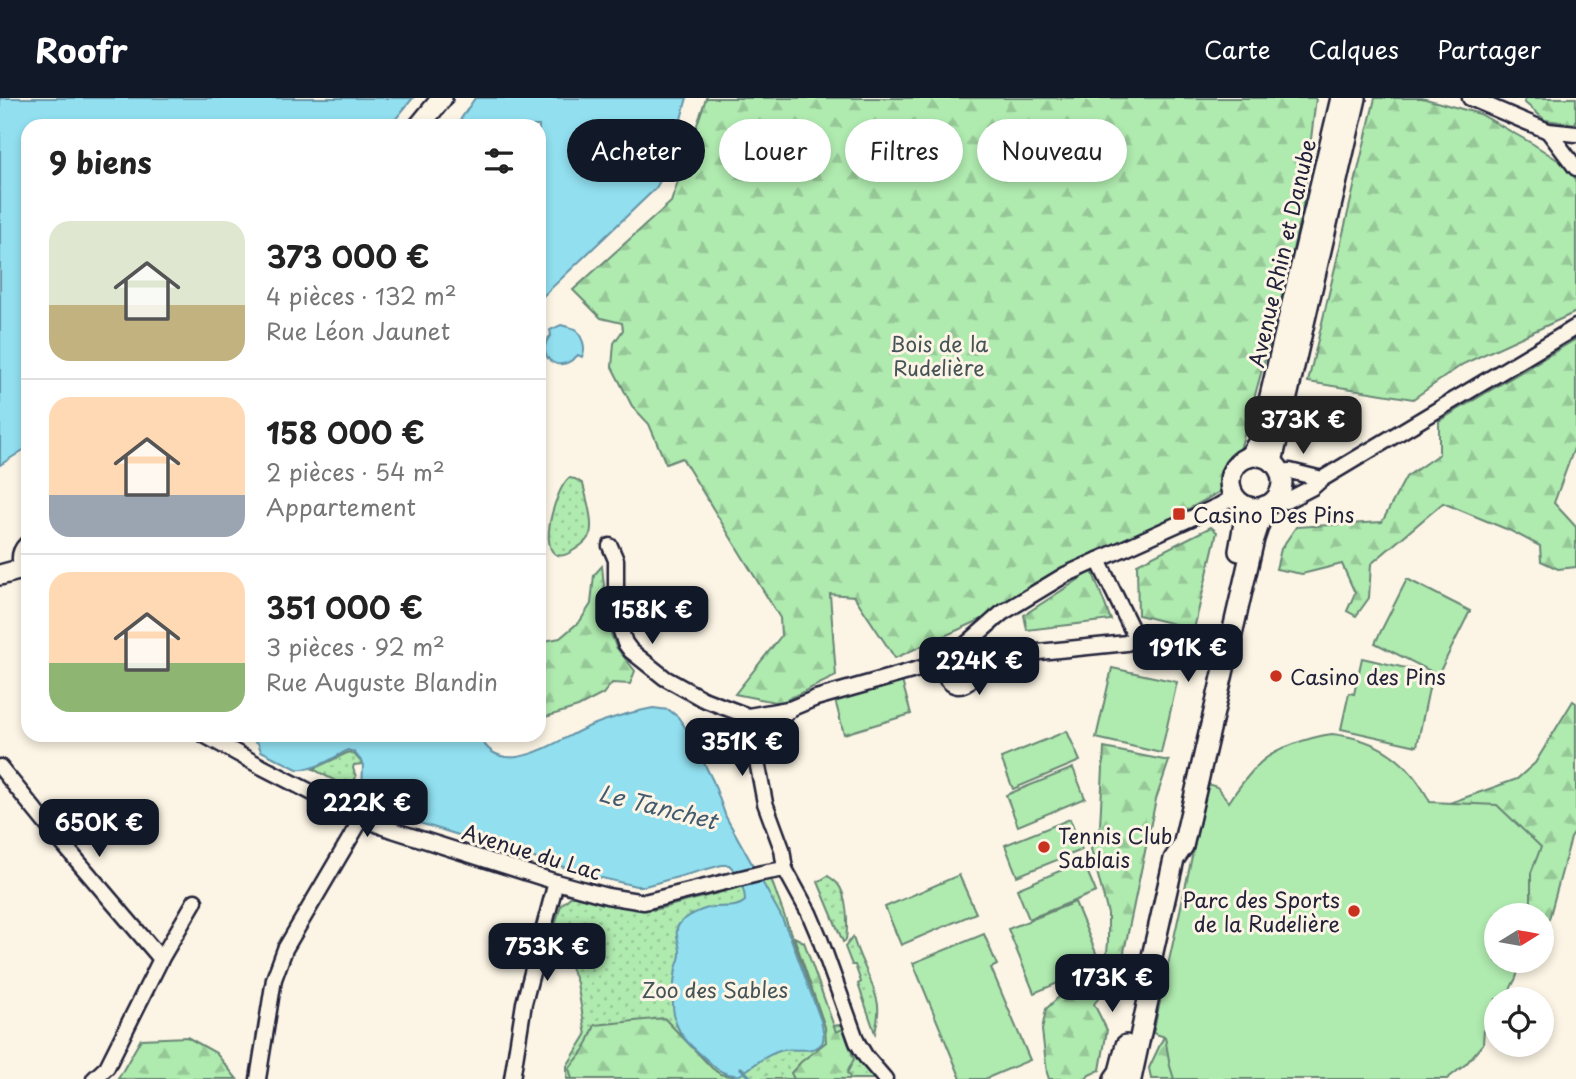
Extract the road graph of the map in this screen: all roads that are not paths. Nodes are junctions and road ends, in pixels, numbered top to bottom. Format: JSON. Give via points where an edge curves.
{"nodes":[{"id":1,"x":442,"y":98,"type":"edge"},
{"id":2,"x":1341,"y":98,"type":"edge"},
{"id":3,"x":1356,"y":98,"type":"edge"},
{"id":4,"x":1470,"y":98,"type":"edge"},
{"id":5,"x":1511,"y":98,"type":"edge"},
{"id":6,"x":1501,"y":111,"type":"junction"},
{"id":7,"x":425,"y":119,"type":"edge"},
{"id":8,"x":1548,"y":131,"type":"junction"},
{"id":9,"x":1576,"y":134,"type":"edge"},
{"id":10,"x":1576,"y":168,"type":"edge"},
{"id":11,"x":1576,"y":327,"type":"edge"},
{"id":12,"x":1248,"y":457,"type":"junction"},
{"id":13,"x":1276,"y":467,"type":"junction"},
{"id":14,"x":1322,"y":478,"type":"junction"},
{"id":15,"x":1239,"y":501,"type":"junction"},
{"id":16,"x":1270,"y":503,"type":"junction"},
{"id":17,"x":610,"y":546,"type":"dead end"},
{"id":18,"x":1098,"y":560,"type":"junction"},
{"id":19,"x":21,"y":561,"type":"edge"},
{"id":20,"x":21,"y":563,"type":"edge"},
{"id":21,"x":0,"y":565,"type":"edge"},
{"id":22,"x":0,"y":575,"type":"edge"},
{"id":23,"x":956,"y":653,"type":"junction"},
{"id":24,"x":972,"y":662,"type":"junction"},
{"id":25,"x":942,"y":663,"type":"junction"},
{"id":26,"x":792,"y":708,"type":"junction"},
{"id":27,"x":748,"y":716,"type":"junction"},
{"id":28,"x":765,"y":738,"type":"junction"},
{"id":29,"x":216,"y":742,"type":"edge"},
{"id":30,"x":0,"y":766,"type":"edge"},
{"id":31,"x":362,"y":818,"type":"junction"},
{"id":32,"x":1174,"y":859,"type":"junction"},
{"id":33,"x":785,"y":869,"type":"junction"},
{"id":34,"x":556,"y":882,"type":"junction"},
{"id":35,"x":195,"y":901,"type":"dead end"},
{"id":36,"x":161,"y":959,"type":"junction"},
{"id":37,"x":1148,"y":974,"type":"junction"},
{"id":38,"x":94,"y":1079,"type":"edge"},
{"id":39,"x":258,"y":1079,"type":"edge"},
{"id":40,"x":512,"y":1079,"type":"edge"},
{"id":41,"x":885,"y":1079,"type":"edge"},
{"id":42,"x":1114,"y":1079,"type":"edge"},
{"id":43,"x":1131,"y":1079,"type":"edge"}],
"edges":[{"from":1,"to":7,"type":"street"},
{"from":2,"to":12,"type":"street","name":"Avenue Rhin et Danube","via":[[1261,434]]},
{"from":3,"to":13,"type":"street","name":"Avenue Rhin et Danube"},
{"from":4,"to":6,"type":"street"},
{"from":5,"to":6,"type":"street"},
{"from":6,"to":8,"type":"street"},
{"from":8,"to":9,"type":"street"},
{"from":8,"to":10,"type":"street"},
{"from":11,"to":14,"type":"street"},
{"from":12,"to":13,"type":"street","via":[[1265,458]]},
{"from":12,"to":15,"type":"street","via":[[1231,475],[1230,485]]},
{"from":13,"to":14,"type":"street"},
{"from":13,"to":16,"type":"street","via":[[1282,484]]},
{"from":14,"to":16,"type":"street","via":[[1286,501]]},
{"from":15,"to":16,"type":"street","via":[[1258,508]]},
{"from":15,"to":18,"type":"street"},
{"from":15,"to":32,"type":"street","via":[[1242,536],[1172,845]]},
{"from":16,"to":32,"type":"street","via":[[1254,539],[1183,846]]},
{"from":17,"to":27,"type":"street","via":[[616,560],[618,622],[631,651],[683,688]]},
{"from":18,"to":23,"type":"street","via":[[1002,613]]},
{"from":18,"to":24,"type":"street","via":[[1132,630],[1131,641]]},
{"from":19,"to":21,"type":"street"},
{"from":20,"to":22,"type":"street"},
{"from":23,"to":24,"type":"street"},
{"from":23,"to":25,"type":"street"},
{"from":24,"to":25,"type":"street","via":[[972,678],[961,686],[946,680]]},
{"from":25,"to":26,"type":"street"},
{"from":26,"to":27,"type":"street"},
{"from":26,"to":28,"type":"street"},
{"from":27,"to":28,"type":"street"},
{"from":28,"to":33,"type":"street","via":[[757,761]]},
{"from":29,"to":31,"type":"street","name":"Avenue du Lac"},
{"from":30,"to":36,"type":"street"},
{"from":31,"to":34,"type":"street","name":"Avenue du Lac"},
{"from":31,"to":39,"type":"street","via":[[285,949],[274,979]]},
{"from":32,"to":37,"type":"street"},
{"from":33,"to":34,"type":"street","name":"Avenue du Lac","via":[[644,902]]},
{"from":33,"to":41,"type":"street","via":[[820,939],[857,1042]]},
{"from":34,"to":40,"type":"street","via":[[524,1003]]},
{"from":35,"to":36,"type":"street"},
{"from":36,"to":38,"type":"street","via":[[107,1067]]},
{"from":37,"to":42,"type":"street","via":[[1138,990]]},
{"from":37,"to":43,"type":"street","via":[[1150,991]]}]}
